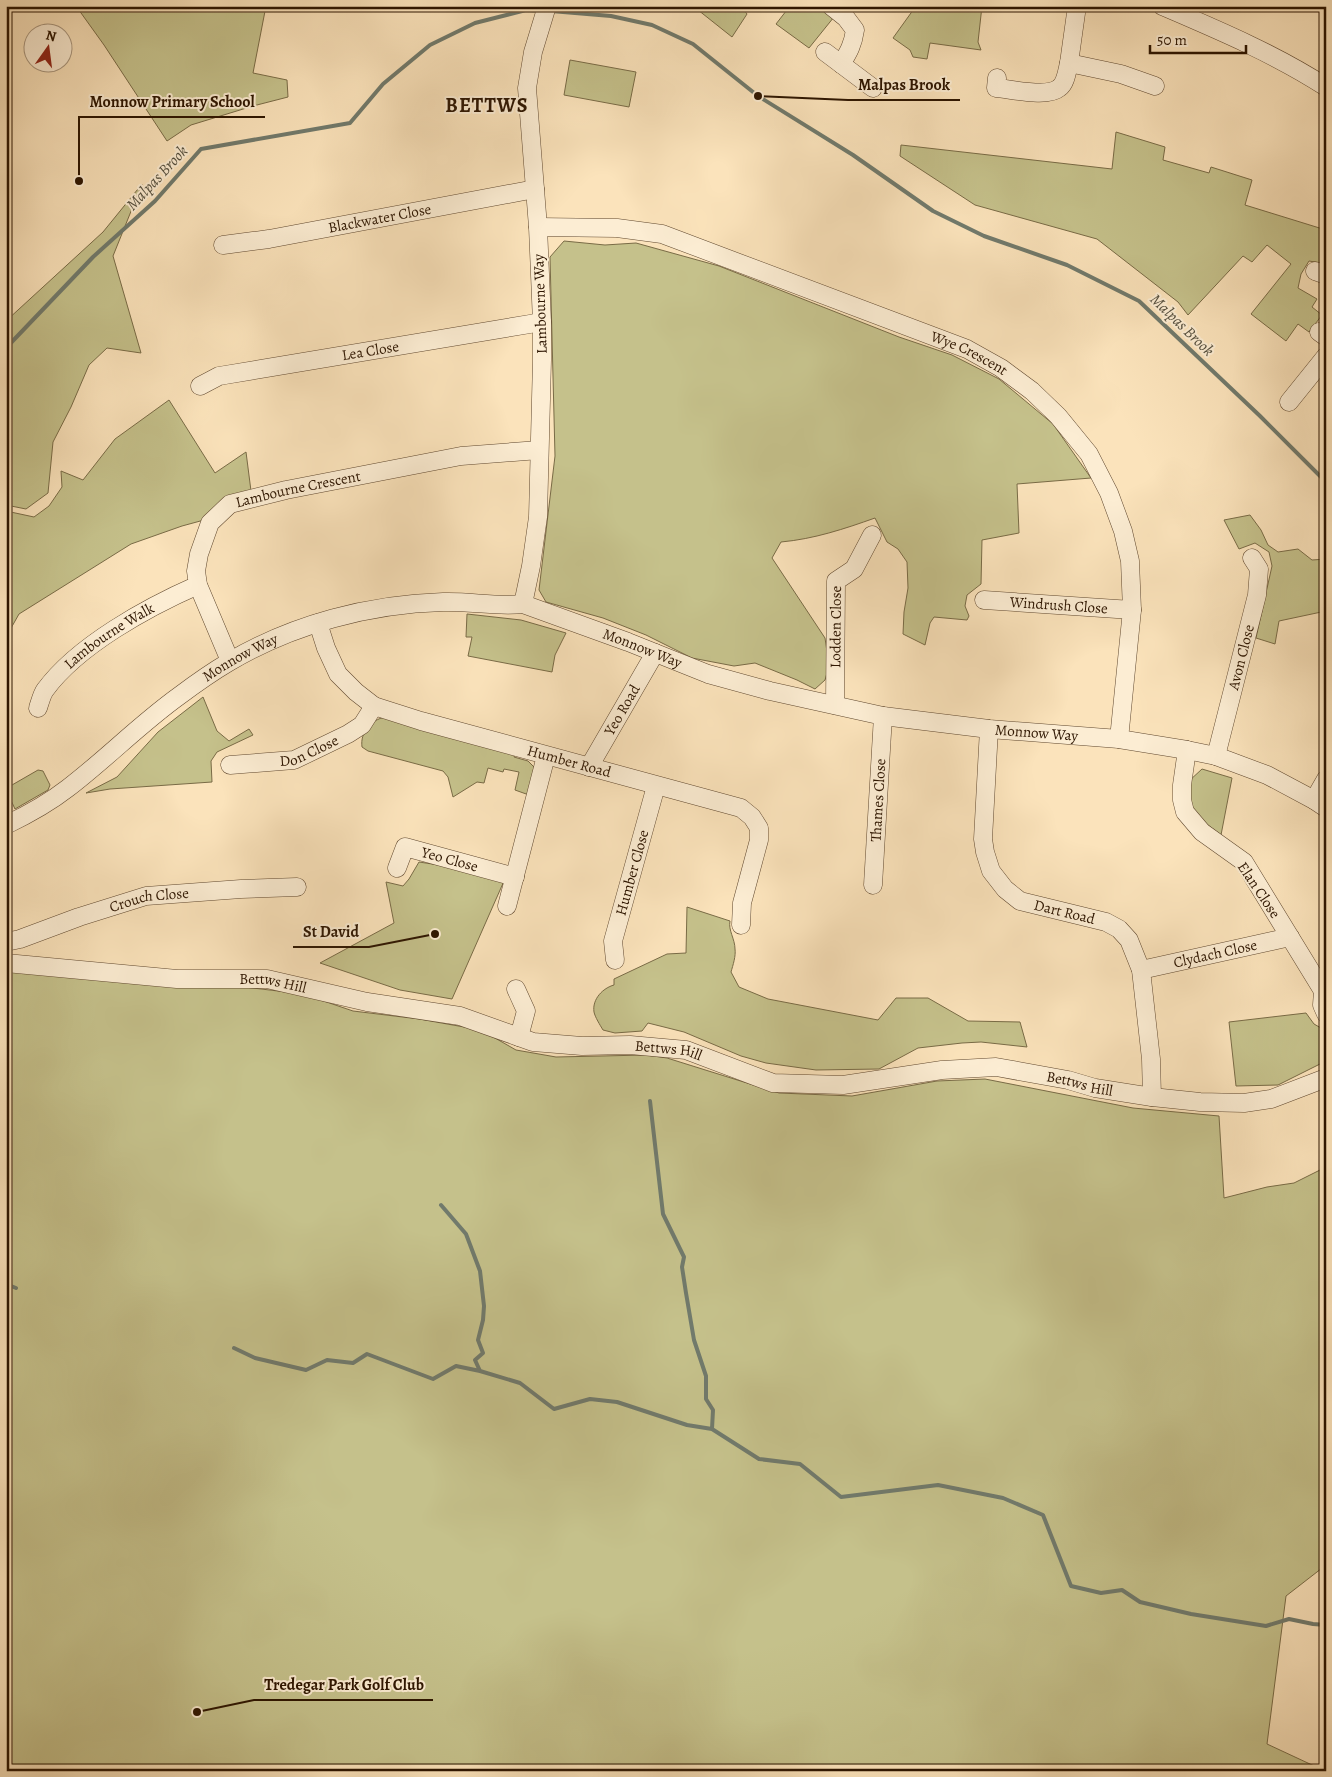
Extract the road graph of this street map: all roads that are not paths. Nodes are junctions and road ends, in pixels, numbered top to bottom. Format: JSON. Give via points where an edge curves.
{"nodes":[{"id":1,"x":831,"y":6,"type":"edge"},
{"id":2,"x":1077,"y":6,"type":"edge"},
{"id":3,"x":1162,"y":6,"type":"edge"},
{"id":4,"x":545,"y":13,"type":"edge"},
{"id":5,"x":825,"y":52,"type":"dead end"},
{"id":6,"x":1069,"y":63,"type":"junction"},
{"id":7,"x":841,"y":64,"type":"junction"},
{"id":8,"x":997,"y":78,"type":"dead end"},
{"id":9,"x":1155,"y":86,"type":"dead end"},
{"id":10,"x":1326,"y":87,"type":"edge"},
{"id":11,"x":873,"y":88,"type":"dead end"},
{"id":12,"x":535,"y":190,"type":"junction"},
{"id":13,"x":538,"y":227,"type":"junction"},
{"id":14,"x":223,"y":245,"type":"dead end"},
{"id":15,"x":542,"y":322,"type":"junction"},
{"id":16,"x":1326,"y":356,"type":"edge"},
{"id":17,"x":200,"y":386,"type":"dead end"},
{"id":18,"x":1289,"y":402,"type":"dead end"},
{"id":19,"x":539,"y":450,"type":"junction"},
{"id":20,"x":872,"y":535,"type":"dead end"},
{"id":21,"x":1252,"y":558,"type":"dead end"},
{"id":22,"x":198,"y":585,"type":"junction"},
{"id":23,"x":984,"y":600,"type":"dead end"},
{"id":24,"x":522,"y":604,"type":"junction"},
{"id":25,"x":1132,"y":610,"type":"junction"},
{"id":26,"x":318,"y":623,"type":"junction"},
{"id":27,"x":655,"y":653,"type":"junction"},
{"id":28,"x":230,"y":661,"type":"junction"},
{"id":29,"x":834,"y":705,"type":"junction"},
{"id":30,"x":374,"y":706,"type":"junction"},
{"id":31,"x":38,"y":708,"type":"dead end"},
{"id":32,"x":883,"y":716,"type":"junction"},
{"id":33,"x":989,"y":728,"type":"junction"},
{"id":34,"x":1119,"y":739,"type":"junction"},
{"id":35,"x":1187,"y":750,"type":"junction"},
{"id":36,"x":546,"y":756,"type":"junction"},
{"id":37,"x":1216,"y":756,"type":"junction"},
{"id":38,"x":230,"y":765,"type":"dead end"},
{"id":39,"x":589,"y":767,"type":"junction"},
{"id":40,"x":1326,"y":779,"type":"edge"},
{"id":41,"x":656,"y":786,"type":"junction"},
{"id":42,"x":1320,"y":804,"type":"edge"},
{"id":43,"x":6,"y":825,"type":"edge"},
{"id":44,"x":397,"y":868,"type":"dead end"},
{"id":45,"x":515,"y":877,"type":"junction"},
{"id":46,"x":873,"y":885,"type":"dead end"},
{"id":47,"x":297,"y":887,"type":"dead end"},
{"id":48,"x":507,"y":906,"type":"dead end"},
{"id":49,"x":742,"y":925,"type":"dead end"},
{"id":50,"x":1290,"y":937,"type":"junction"},
{"id":51,"x":6,"y":942,"type":"edge"},
{"id":52,"x":615,"y":960,"type":"dead end"},
{"id":53,"x":6,"y":963,"type":"edge"},
{"id":54,"x":1141,"y":970,"type":"junction"},
{"id":55,"x":516,"y":989,"type":"dead end"},
{"id":56,"x":1326,"y":1014,"type":"edge"},
{"id":57,"x":519,"y":1037,"type":"junction"},
{"id":58,"x":1326,"y":1078,"type":"edge"},
{"id":59,"x":1152,"y":1097,"type":"junction"}],
"edges":[{"from":1,"to":7,"type":"street","via":[[846,18],[854,30],[854,42]]},
{"from":2,"to":6,"type":"street"},
{"from":3,"to":10,"type":"street","via":[[1286,63]]},
{"from":4,"to":12,"type":"street","name":"Lambourne Way","via":[[526,88]]},
{"from":5,"to":7,"type":"street"},
{"from":6,"to":8,"type":"street","via":[[1065,81],[1059,89],[1047,93],[996,88]]},
{"from":6,"to":9,"type":"street","via":[[1121,74]]},
{"from":7,"to":11,"type":"street"},
{"from":12,"to":13,"type":"street","name":"Lambourne Way"},
{"from":12,"to":14,"type":"street","name":"Blackwater Close","via":[[269,240]]},
{"from":13,"to":15,"type":"street","name":"Lambourne Way"},
{"from":13,"to":25,"type":"street","name":"Wye Crescent","via":[[617,228],[662,234],[967,349],[1001,368],[1058,416],[1090,454],[1123,531],[1130,561]]},
{"from":15,"to":17,"type":"street","name":"Lea Close","via":[[219,376]]},
{"from":15,"to":19,"type":"street","name":"Lambourne Way"},
{"from":16,"to":18,"type":"street"},
{"from":19,"to":22,"type":"street","name":"Lambourne Crescent","via":[[461,456],[230,504],[210,523],[199,554]]},
{"from":19,"to":24,"type":"street","name":"Lambourne Way","via":[[538,516]]},
{"from":20,"to":29,"type":"street","name":"Lodden Close","via":[[854,569],[836,581]]},
{"from":21,"to":37,"type":"street","name":"Avon Close","via":[[1259,569],[1257,595]]},
{"from":22,"to":28,"type":"street","name":"Lambourne Crescent"},
{"from":22,"to":31,"type":"street","name":"Lambourne Walk","via":[[169,597],[74,659],[44,691]]},
{"from":23,"to":25,"type":"street","name":"Windrush Close"},
{"from":24,"to":26,"type":"street","name":"Monnow Way","via":[[443,602],[409,605],[368,610]]},
{"from":24,"to":27,"type":"street","name":"Monnow Way"},
{"from":25,"to":34,"type":"street","name":"Wye Crescent"},
{"from":26,"to":28,"type":"street","name":"Monnow Way"},
{"from":26,"to":30,"type":"street","name":"Humber Road","via":[[338,674]]},
{"from":27,"to":29,"type":"street","name":"Monnow Way","via":[[708,674]]},
{"from":27,"to":39,"type":"street","name":"Yeo Road"},
{"from":28,"to":43,"type":"street","name":"Monnow Way","via":[[178,696],[66,790]]},
{"from":29,"to":32,"type":"street","name":"Monnow Way"},
{"from":30,"to":36,"type":"street","name":"Humber Road"},
{"from":30,"to":38,"type":"street","name":"Don Close","via":[[362,725],[294,760]]},
{"from":32,"to":33,"type":"street","name":"Monnow Way"},
{"from":32,"to":46,"type":"street","name":"Thames Close"},
{"from":33,"to":34,"type":"street","name":"Monnow Way"},
{"from":33,"to":54,"type":"street","name":"Dart Road","via":[[983,840],[991,871],[1020,902],[1106,922],[1119,929],[1129,940]]},
{"from":34,"to":35,"type":"street","name":"Monnow Way"},
{"from":35,"to":37,"type":"street","name":"Monnow Way"},
{"from":35,"to":50,"type":"street","name":"Elan Close","via":[[1182,785],[1185,812],[1202,832],[1244,862]]},
{"from":36,"to":39,"type":"street","name":"Humber Road"},
{"from":36,"to":45,"type":"street"},
{"from":37,"to":42,"type":"street","name":"Monnow Way","via":[[1267,775]]},
{"from":39,"to":41,"type":"street","name":"Humber Road"},
{"from":40,"to":42,"type":"street"},
{"from":41,"to":49,"type":"street","name":"Humber Road","via":[[741,808],[759,828],[759,840],[742,902]]},
{"from":41,"to":52,"type":"street","name":"Humber Close","via":[[613,941]]},
{"from":44,"to":45,"type":"street","name":"Yeo Close","via":[[406,847]]},
{"from":45,"to":48,"type":"street"},
{"from":47,"to":51,"type":"street","name":"Crouch Close","via":[[146,896]]},
{"from":50,"to":54,"type":"street","name":"Clydach Close"},
{"from":50,"to":56,"type":"street","name":"Elan Close","via":[[1323,991],[1322,1005]]},
{"from":53,"to":57,"type":"street","name":"Bettws Hill","via":[[177,979],[267,979],[367,1002],[460,1016]]},
{"from":54,"to":59,"type":"street","name":"Dart Road"},
{"from":55,"to":57,"type":"street","via":[[526,1011]]},
{"from":57,"to":59,"type":"street","name":"Bettws Hill","via":[[532,1042],[582,1046],[630,1045],[686,1050],[773,1082],[843,1085],[942,1070],[996,1068]]},
{"from":58,"to":59,"type":"street","name":"Bettws Hill","via":[[1271,1099],[1244,1103]]}]}
